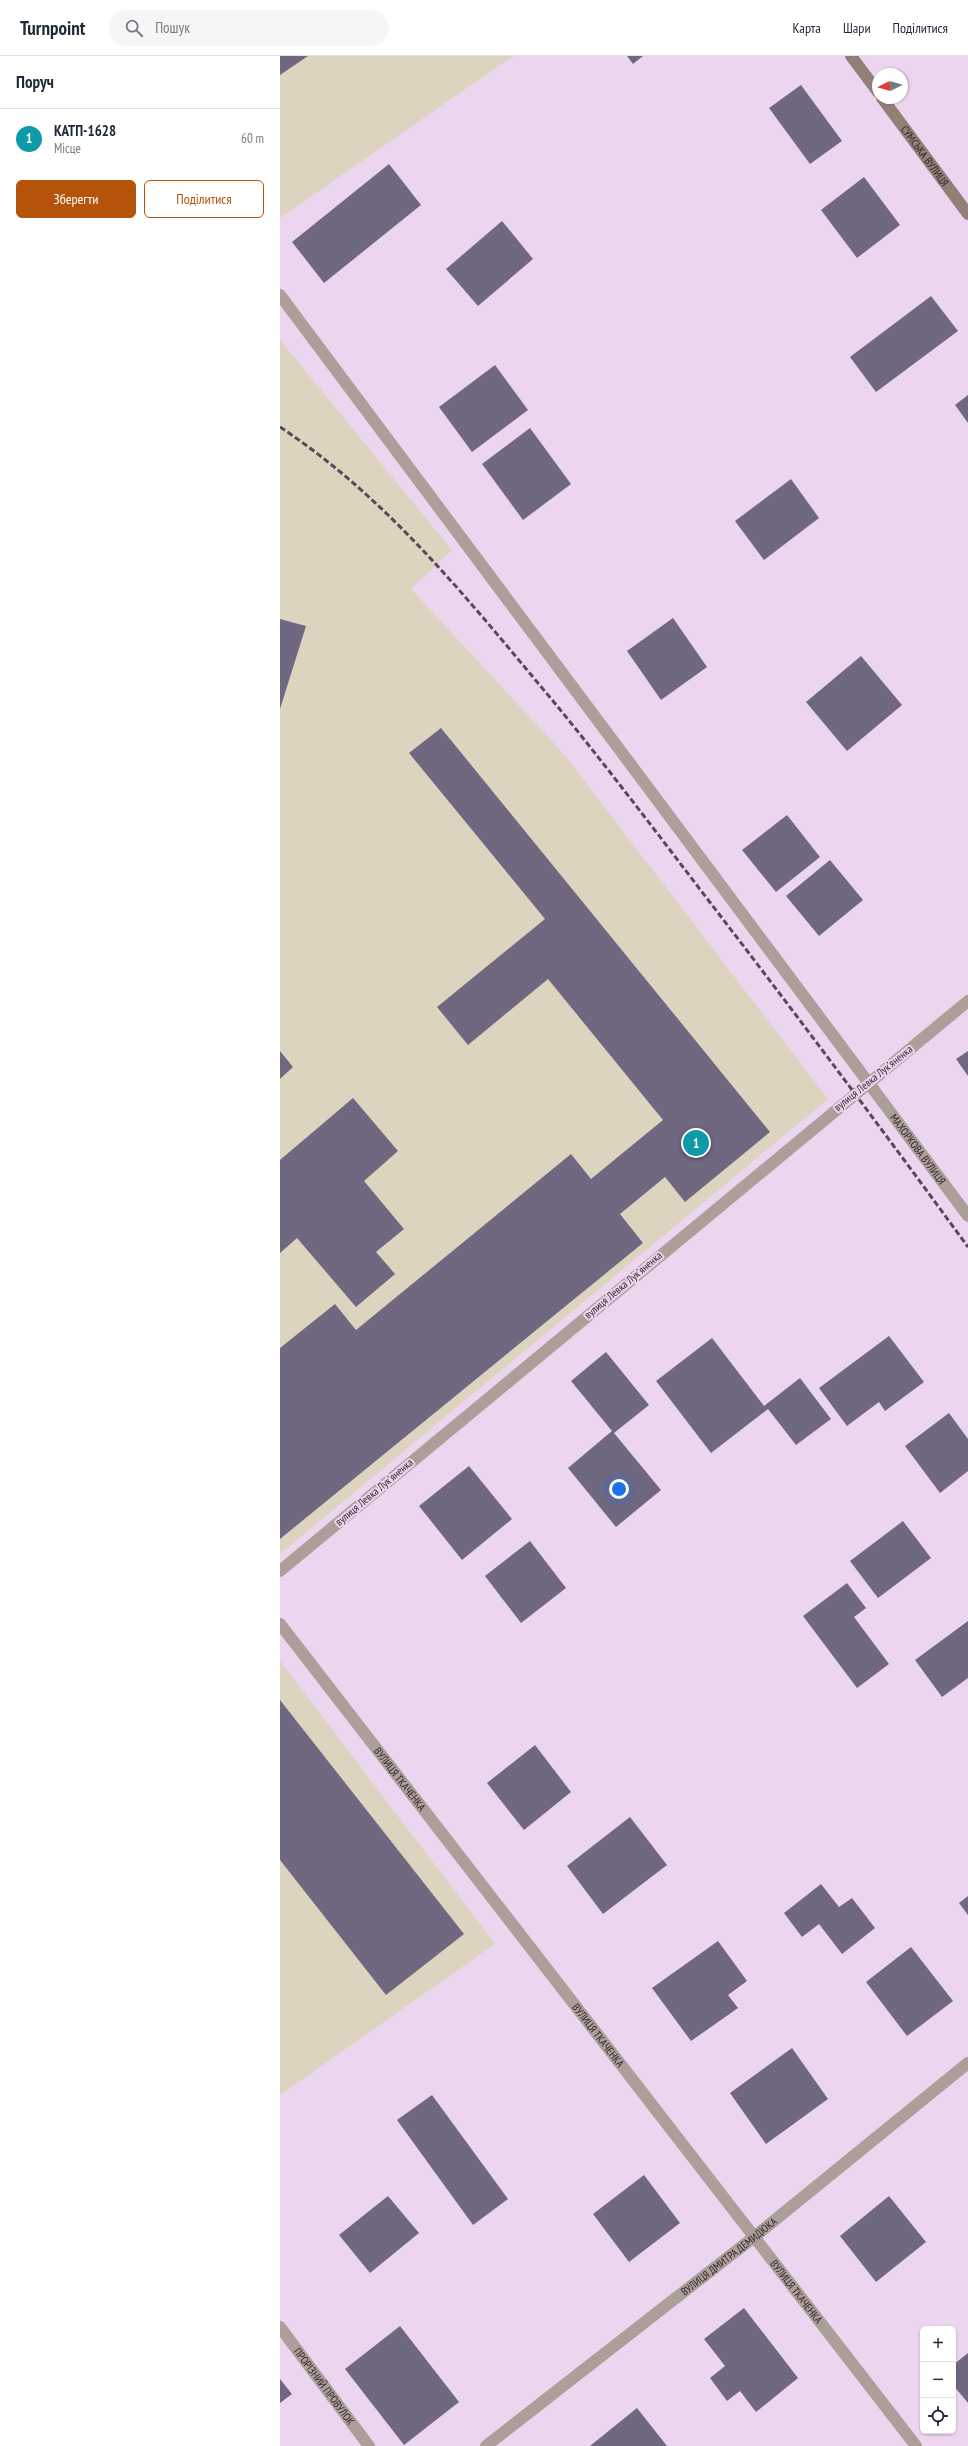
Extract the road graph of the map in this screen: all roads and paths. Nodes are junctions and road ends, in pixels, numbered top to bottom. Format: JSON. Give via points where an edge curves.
{"nodes":[{"id":1,"x":851,"y":56,"type":"edge"},
{"id":2,"x":872,"y":84,"type":"edge"},
{"id":3,"x":886,"y":104,"type":"edge"},
{"id":4,"x":968,"y":214,"type":"edge"},
{"id":5,"x":280,"y":295,"type":"edge"},
{"id":6,"x":968,"y":1001,"type":"edge"},
{"id":7,"x":869,"y":1081,"type":"junction"},
{"id":8,"x":968,"y":1216,"type":"edge"},
{"id":9,"x":280,"y":1570,"type":"edge"},
{"id":10,"x":280,"y":1624,"type":"edge"},
{"id":11,"x":968,"y":2064,"type":"edge"},
{"id":12,"x":754,"y":2237,"type":"junction"},
{"id":13,"x":280,"y":2327,"type":"edge"},
{"id":14,"x":369,"y":2446,"type":"edge"},
{"id":15,"x":486,"y":2446,"type":"edge"},
{"id":16,"x":916,"y":2446,"type":"edge"}],
"edges":[{"from":1,"to":2,"type":"street"},
{"from":3,"to":4,"type":"street","name":"СУМСЬКА ВУЛИЦЯ"},
{"from":5,"to":7,"type":"street","name":"МАХОРКОВА ВУЛИЦЯ"},
{"from":6,"to":7,"type":"street","name":"вулиця Левка Лукʼяненка"},
{"from":7,"to":8,"type":"street","name":"МАХОРКОВА ВУЛИЦЯ"},
{"from":7,"to":9,"type":"street","name":"вулиця Левка Лукʼяненка"},
{"from":10,"to":12,"type":"street","name":"ВУЛИЦЯ ТКАЧЕНКА"},
{"from":11,"to":12,"type":"street","name":"ВУЛИЦЯ ДМИТРА ДЕМИДЮКА"},
{"from":12,"to":15,"type":"street","name":"ВУЛИЦЯ ДМИТРА ДЕМИДЮКА"},
{"from":12,"to":16,"type":"street","name":"ВУЛИЦЯ ТКАЧЕНКА"},
{"from":13,"to":14,"type":"street","name":"ПРОРІЗНИЙ ПРОВУЛОК"}]}
